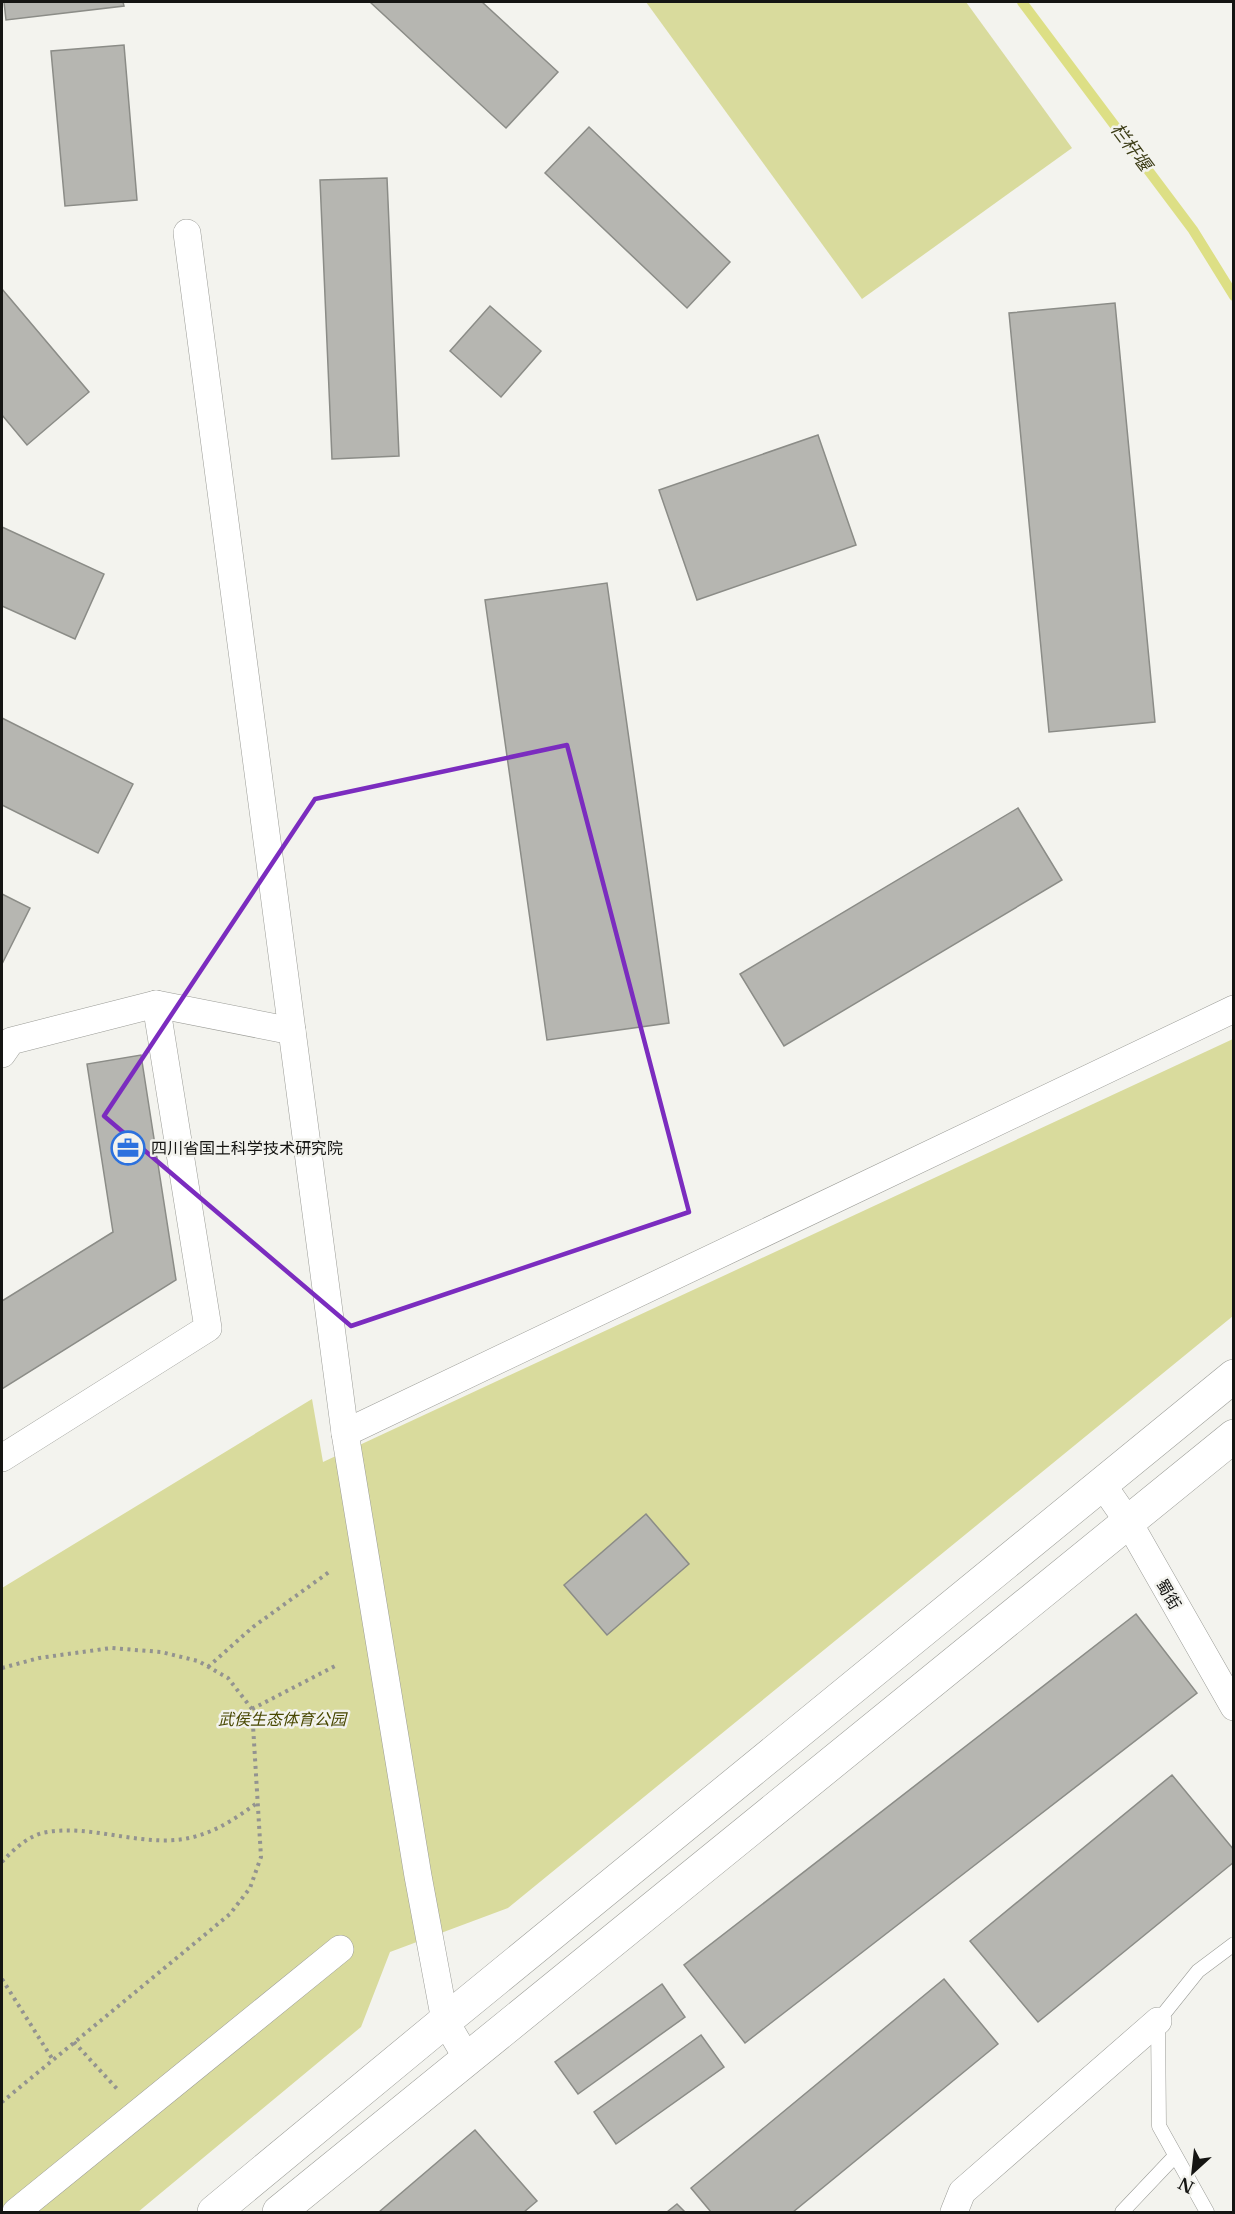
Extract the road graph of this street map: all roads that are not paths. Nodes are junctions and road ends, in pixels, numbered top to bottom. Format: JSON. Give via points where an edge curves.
{"nodes":[{"id":1,"x":187,"y":233,"type":"dead end"},
{"id":2,"x":156,"y":1004,"type":"junction"},
{"id":3,"x":1233,"y":1009,"type":"edge"},
{"id":4,"x":292,"y":1031,"type":"junction"},
{"id":5,"x":2,"y":1054,"type":"edge"},
{"id":6,"x":1233,"y":1376,"type":"edge"},
{"id":7,"x":345,"y":1433,"type":"junction"},
{"id":8,"x":1233,"y":1436,"type":"edge"},
{"id":9,"x":2,"y":1458,"type":"edge"},
{"id":10,"x":1102,"y":1484,"type":"junction"},
{"id":11,"x":1129,"y":1522,"type":"junction"},
{"id":12,"x":1233,"y":1707,"type":"edge"},
{"id":13,"x":1233,"y":1944,"type":"edge"},
{"id":14,"x":340,"y":1949,"type":"dead end"},
{"id":15,"x":445,"y":2020,"type":"junction"},
{"id":16,"x":1158,"y":2021,"type":"junction"},
{"id":17,"x":467,"y":2058,"type":"junction"},
{"id":18,"x":1175,"y":2156,"type":"junction"},
{"id":19,"x":16,"y":2212,"type":"edge"},
{"id":20,"x":214,"y":2212,"type":"edge"},
{"id":21,"x":279,"y":2212,"type":"edge"},
{"id":22,"x":954,"y":2212,"type":"edge"},
{"id":23,"x":1122,"y":2212,"type":"edge"},
{"id":24,"x":1207,"y":2212,"type":"edge"}],
"edges":[{"from":1,"to":4,"type":"street"},
{"from":2,"to":4,"type":"street"},
{"from":2,"to":5,"type":"street","via":[[10,1041]]},
{"from":2,"to":9,"type":"street","via":[[208,1328]]},
{"from":3,"to":7,"type":"street"},
{"from":4,"to":7,"type":"street"},
{"from":6,"to":10,"type":"street"},
{"from":7,"to":15,"type":"street"},
{"from":8,"to":11,"type":"street"},
{"from":10,"to":11,"type":"street","name":"蜀街"},
{"from":10,"to":15,"type":"street"},
{"from":11,"to":12,"type":"street","name":"蜀街"},
{"from":11,"to":17,"type":"street"},
{"from":13,"to":16,"type":"lane","via":[[1198,1971]]},
{"from":14,"to":19,"type":"street"},
{"from":15,"to":17,"type":"street"},
{"from":15,"to":20,"type":"street"},
{"from":16,"to":18,"type":"lane","via":[[1159,2126]]},
{"from":16,"to":22,"type":"street","via":[[962,2192]]},
{"from":17,"to":21,"type":"street"},
{"from":18,"to":23,"type":"lane"},
{"from":18,"to":24,"type":"lane"}]}
